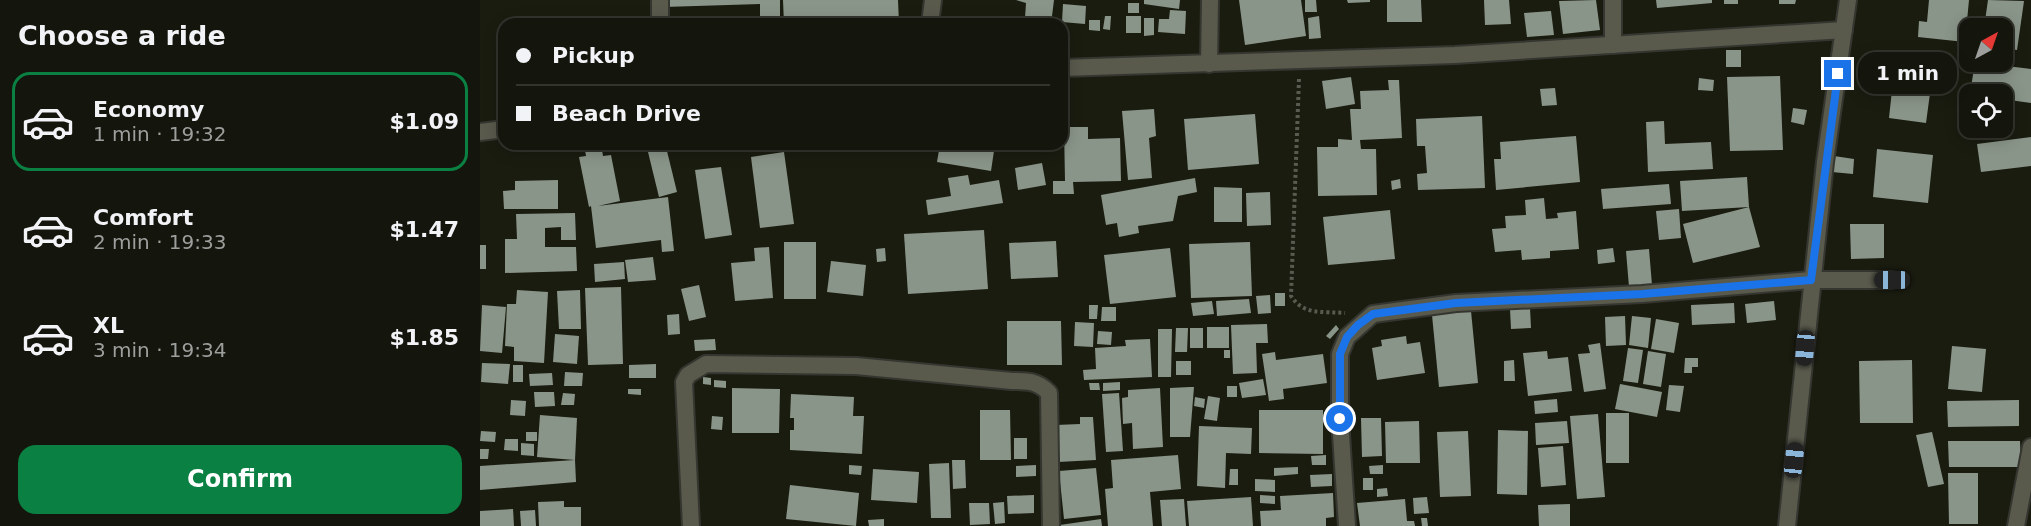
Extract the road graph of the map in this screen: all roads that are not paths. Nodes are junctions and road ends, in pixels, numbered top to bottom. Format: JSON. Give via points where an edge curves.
{"nodes":[{"id":1,"x":660,"y":0,"type":"edge"},
{"id":2,"x":933,"y":0,"type":"edge"},
{"id":3,"x":1210,"y":0,"type":"edge"},
{"id":4,"x":1613,"y":0,"type":"edge"},
{"id":5,"x":1848,"y":0,"type":"edge"},
{"id":6,"x":660,"y":18,"type":"edge"},
{"id":7,"x":931,"y":18,"type":"edge"},
{"id":8,"x":1844,"y":30,"type":"junction"},
{"id":9,"x":1613,"y":45,"type":"junction"},
{"id":10,"x":1209,"y":64,"type":"junction"},
{"id":11,"x":1068,"y":68,"type":"edge"},
{"id":12,"x":498,"y":130,"type":"edge"},
{"id":13,"x":480,"y":132,"type":"edge"},
{"id":14,"x":1811,"y":280,"type":"junction"},
{"id":15,"x":1892,"y":280,"type":"dead end"},
{"id":16,"x":2031,"y":447,"type":"edge"},
{"id":17,"x":2026,"y":505,"type":"edge"},
{"id":18,"x":692,"y":526,"type":"edge"},
{"id":19,"x":1051,"y":526,"type":"edge"},
{"id":20,"x":1347,"y":526,"type":"edge"},
{"id":21,"x":1787,"y":526,"type":"edge"},
{"id":22,"x":2016,"y":526,"type":"edge"}],
"edges":[{"from":1,"to":6,"type":"street"},
{"from":2,"to":7,"type":"street"},
{"from":3,"to":10,"type":"street"},
{"from":4,"to":9,"type":"street"},
{"from":5,"to":8,"type":"street"},
{"from":8,"to":9,"type":"street"},
{"from":8,"to":14,"type":"street"},
{"from":9,"to":10,"type":"street"},
{"from":10,"to":11,"type":"street"},
{"from":12,"to":13,"type":"street"},
{"from":14,"to":15,"type":"street"},
{"from":14,"to":20,"type":"street","via":[[1642,294],[1456,303],[1373,314],[1347,337],[1340,354]]},
{"from":14,"to":21,"type":"street"},
{"from":16,"to":17,"type":"street"},
{"from":17,"to":22,"type":"street"},
{"from":18,"to":19,"type":"street","via":[[684,382],[706,364],[856,366],[1042,385],[1049,393]]}]}
